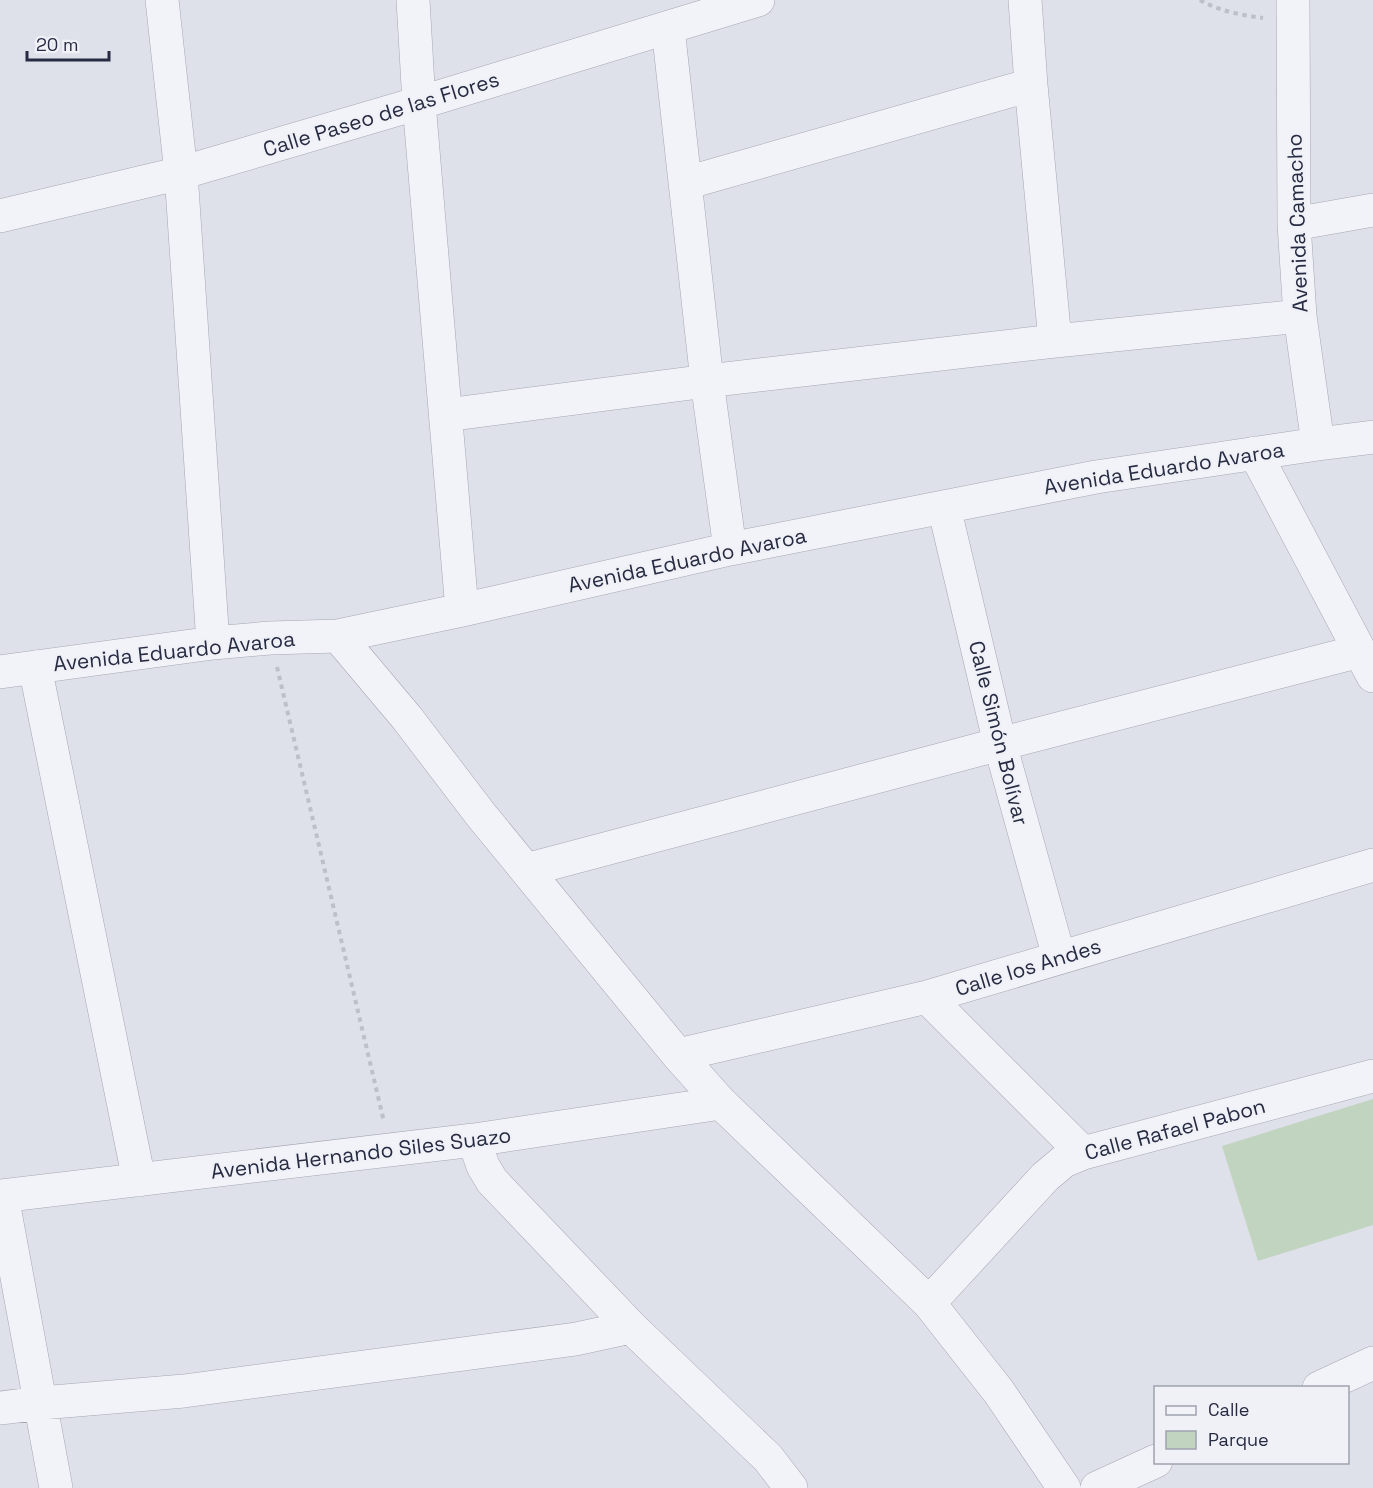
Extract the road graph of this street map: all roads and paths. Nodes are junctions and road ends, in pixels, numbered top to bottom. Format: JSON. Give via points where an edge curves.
{"nodes":[{"id":1,"x":162,"y":0,"type":"edge"},
{"id":2,"x":413,"y":0,"type":"edge"},
{"id":3,"x":758,"y":0,"type":"edge"},
{"id":4,"x":1025,"y":0,"type":"edge"},
{"id":5,"x":1200,"y":0,"type":"edge"},
{"id":6,"x":1293,"y":12,"type":"edge"},
{"id":7,"x":668,"y":28,"type":"junction"},
{"id":8,"x":1031,"y":85,"type":"junction"},
{"id":9,"x":419,"y":103,"type":"junction"},
{"id":10,"x":181,"y":173,"type":"junction"},
{"id":11,"x":686,"y":183,"type":"junction"},
{"id":12,"x":1373,"y":210,"type":"edge"},
{"id":13,"x":0,"y":216,"type":"edge"},
{"id":14,"x":1294,"y":224,"type":"junction"},
{"id":15,"x":1300,"y":316,"type":"junction"},
{"id":16,"x":1055,"y":341,"type":"junction"},
{"id":17,"x":707,"y":381,"type":"junction"},
{"id":18,"x":446,"y":415,"type":"junction"},
{"id":19,"x":1373,"y":437,"type":"edge"},
{"id":20,"x":1318,"y":444,"type":"junction"},
{"id":21,"x":1255,"y":453,"type":"junction"},
{"id":22,"x":944,"y":507,"type":"junction"},
{"id":23,"x":730,"y":549,"type":"junction"},
{"id":24,"x":462,"y":610,"type":"junction"},
{"id":25,"x":338,"y":636,"type":"junction"},
{"id":26,"x":270,"y":638,"type":"junction"},
{"id":27,"x":213,"y":643,"type":"junction"},
{"id":28,"x":1366,"y":664,"type":"edge"},
{"id":29,"x":35,"y":667,"type":"junction"},
{"id":30,"x":0,"y":672,"type":"edge"},
{"id":31,"x":1000,"y":744,"type":"junction"},
{"id":32,"x":1373,"y":865,"type":"edge"},
{"id":33,"x":526,"y":870,"type":"junction"},
{"id":34,"x":1059,"y":957,"type":"junction"},
{"id":35,"x":927,"y":997,"type":"junction"},
{"id":36,"x":678,"y":1055,"type":"junction"},
{"id":37,"x":1373,"y":1076,"type":"edge"},
{"id":38,"x":721,"y":1103,"type":"junction"},
{"id":39,"x":474,"y":1140,"type":"junction"},
{"id":40,"x":391,"y":1150,"type":"junction"},
{"id":41,"x":1083,"y":1153,"type":"junction"},
{"id":42,"x":139,"y":1180,"type":"junction"},
{"id":43,"x":1,"y":1196,"type":"edge"},
{"id":44,"x":929,"y":1303,"type":"junction"},
{"id":45,"x":631,"y":1327,"type":"junction"},
{"id":46,"x":1373,"y":1363,"type":"edge"},
{"id":47,"x":1323,"y":1386,"type":"edge"},
{"id":48,"x":41,"y":1403,"type":"junction"},
{"id":49,"x":0,"y":1408,"type":"edge"},
{"id":50,"x":1154,"y":1461,"type":"edge"},
{"id":51,"x":57,"y":1488,"type":"edge"},
{"id":52,"x":791,"y":1488,"type":"edge"},
{"id":53,"x":1064,"y":1488,"type":"edge"},
{"id":54,"x":1097,"y":1488,"type":"edge"}],
"edges":[{"from":1,"to":10,"type":"street"},
{"from":2,"to":9,"type":"street"},
{"from":3,"to":7,"type":"street","name":"Calle Paseo de las Flores"},
{"from":4,"to":8,"type":"street"},
{"from":5,"to":6,"type":"path","via":[[1240,14]]},
{"from":6,"to":14,"type":"street","name":"Avenida Camacho"},
{"from":7,"to":9,"type":"street","name":"Calle Paseo de las Flores"},
{"from":7,"to":11,"type":"street"},
{"from":8,"to":11,"type":"street"},
{"from":8,"to":16,"type":"street"},
{"from":9,"to":10,"type":"street","name":"Calle Paseo de las Flores"},
{"from":9,"to":18,"type":"street"},
{"from":10,"to":13,"type":"street","name":"Calle Paseo de las Flores"},
{"from":10,"to":27,"type":"street"},
{"from":11,"to":17,"type":"street"},
{"from":12,"to":14,"type":"street"},
{"from":14,"to":15,"type":"street","name":"Avenida Camacho"},
{"from":15,"to":16,"type":"street"},
{"from":15,"to":20,"type":"street","name":"Avenida Camacho"},
{"from":16,"to":17,"type":"street"},
{"from":17,"to":18,"type":"street"},
{"from":17,"to":23,"type":"street"},
{"from":18,"to":24,"type":"street"},
{"from":19,"to":20,"type":"street","name":"Avenida Eduardo Avaroa"},
{"from":20,"to":21,"type":"street","name":"Avenida Eduardo Avaroa"},
{"from":21,"to":22,"type":"street","name":"Avenida Eduardo Avaroa","via":[[1096,477]]},
{"from":21,"to":28,"type":"street"},
{"from":22,"to":23,"type":"street","name":"Avenida Eduardo Avaroa"},
{"from":22,"to":31,"type":"street","name":"Calle Simón Bolívar"},
{"from":23,"to":24,"type":"street","name":"Avenida Eduardo Avaroa"},
{"from":24,"to":25,"type":"street","name":"Avenida Eduardo Avaroa"},
{"from":25,"to":26,"type":"street","name":"Avenida Eduardo Avaroa"},
{"from":25,"to":33,"type":"street"},
{"from":26,"to":27,"type":"street","name":"Avenida Eduardo Avaroa"},
{"from":26,"to":40,"type":"path"},
{"from":27,"to":29,"type":"street","name":"Avenida Eduardo Avaroa"},
{"from":28,"to":31,"type":"street"},
{"from":29,"to":30,"type":"street","name":"Avenida Eduardo Avaroa"},
{"from":29,"to":42,"type":"street"},
{"from":31,"to":33,"type":"street"},
{"from":31,"to":34,"type":"street","name":"Calle Simón Bolívar"},
{"from":32,"to":34,"type":"street","name":"Calle los Andes"},
{"from":33,"to":36,"type":"street"},
{"from":34,"to":35,"type":"street","name":"Calle los Andes"},
{"from":35,"to":36,"type":"street","name":"Calle los Andes"},
{"from":35,"to":41,"type":"street"},
{"from":36,"to":38,"type":"street"},
{"from":37,"to":41,"type":"street","name":"Calle Rafael Pabon"},
{"from":38,"to":39,"type":"street","name":"Avenida Hernando Siles Suazo"},
{"from":38,"to":44,"type":"street"},
{"from":39,"to":40,"type":"street","name":"Avenida Hernando Siles Suazo"},
{"from":39,"to":45,"type":"street","via":[[492,1180]]},
{"from":40,"to":42,"type":"street","name":"Avenida Hernando Siles Suazo"},
{"from":41,"to":44,"type":"street","name":"Calle Rafael Pabon","via":[[1064,1161],[1045,1177]]},
{"from":42,"to":43,"type":"street","name":"Avenida Hernando Siles Suazo"},
{"from":43,"to":48,"type":"street"},
{"from":44,"to":53,"type":"street","via":[[999,1392]]},
{"from":45,"to":48,"type":"street","via":[[576,1339],[196,1390]]},
{"from":45,"to":52,"type":"street","via":[[768,1458]]},
{"from":46,"to":47,"type":"street"},
{"from":48,"to":49,"type":"street"},
{"from":48,"to":51,"type":"street"},
{"from":50,"to":54,"type":"street"}]}
